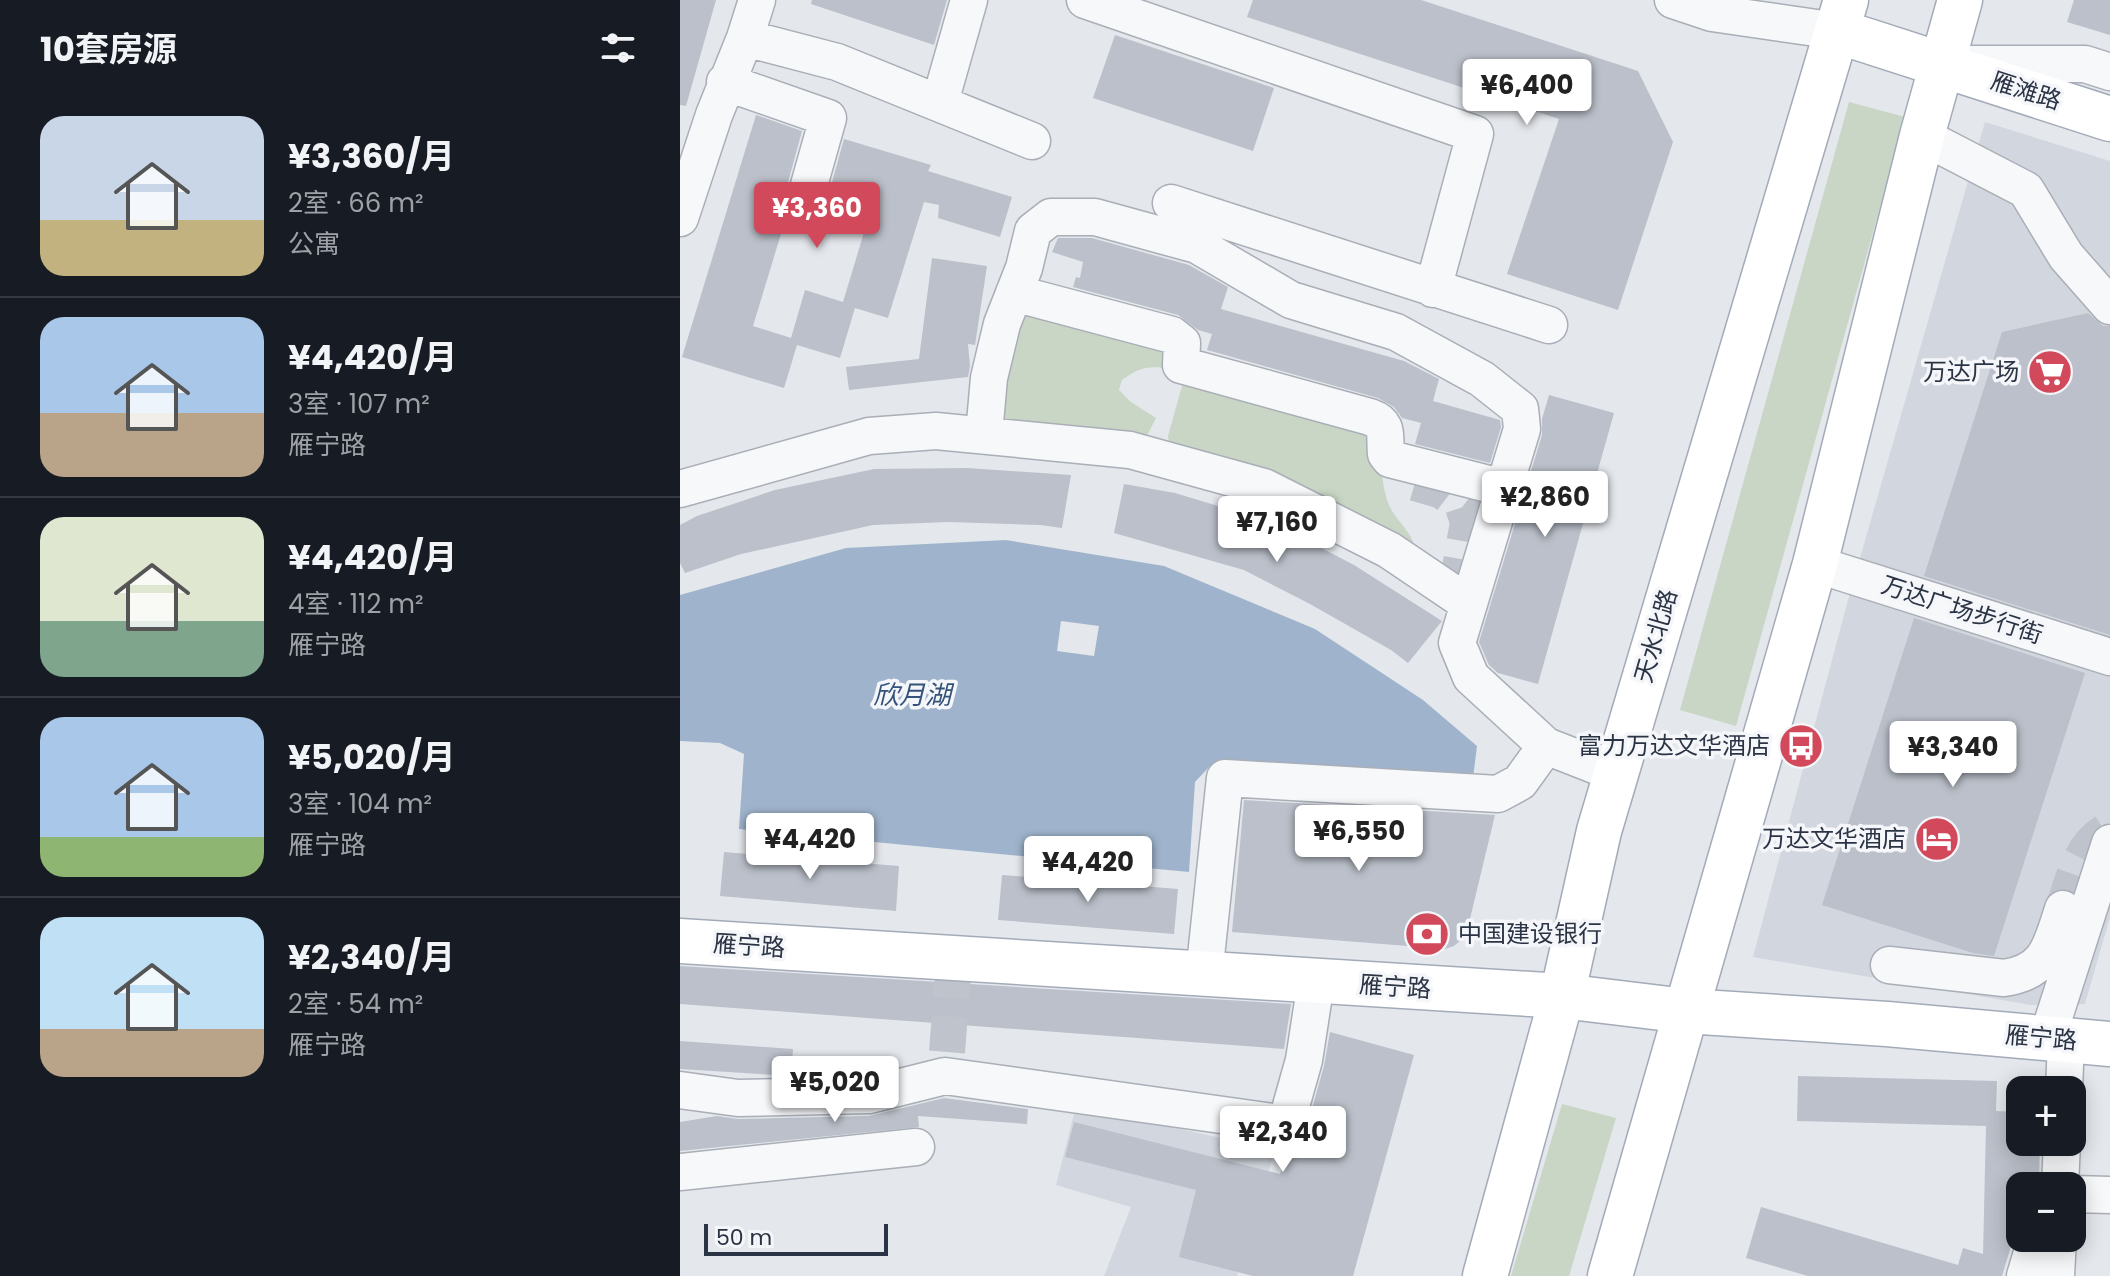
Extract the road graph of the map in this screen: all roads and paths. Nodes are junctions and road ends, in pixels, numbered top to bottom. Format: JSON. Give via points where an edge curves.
{"nodes":[{"id":1,"x":757,"y":0,"type":"edge"},
{"id":2,"x":969,"y":0,"type":"edge"},
{"id":3,"x":1085,"y":0,"type":"edge"},
{"id":4,"x":1673,"y":0,"type":"edge"},
{"id":5,"x":1778,"y":0,"type":"edge"},
{"id":6,"x":1960,"y":0,"type":"edge"},
{"id":7,"x":1842,"y":15,"type":"edge"},
{"id":8,"x":745,"y":38,"type":"junction"},
{"id":9,"x":1942,"y":64,"type":"junction"},
{"id":10,"x":2110,"y":72,"type":"edge"},
{"id":11,"x":725,"y":82,"type":"junction"},
{"id":12,"x":940,"y":102,"type":"junction"},
{"id":13,"x":2110,"y":119,"type":"edge"},
{"id":14,"x":1922,"y":136,"type":"junction"},
{"id":15,"x":1032,"y":141,"type":"dead end"},
{"id":16,"x":804,"y":203,"type":"dead end"},
{"id":17,"x":1171,"y":203,"type":"dead end"},
{"id":18,"x":680,"y":218,"type":"edge"},
{"id":19,"x":1433,"y":289,"type":"junction"},
{"id":20,"x":1014,"y":293,"type":"junction"},
{"id":21,"x":2110,"y":306,"type":"edge"},
{"id":22,"x":1549,"y":325,"type":"dead end"},
{"id":23,"x":984,"y":434,"type":"junction"},
{"id":24,"x":1504,"y":488,"type":"junction"},
{"id":25,"x":680,"y":489,"type":"edge"},
{"id":26,"x":1815,"y":564,"type":"junction"},
{"id":27,"x":1469,"y":604,"type":"junction"},
{"id":28,"x":2110,"y":657,"type":"edge"},
{"id":29,"x":1546,"y":746,"type":"junction"},
{"id":30,"x":1615,"y":773,"type":"junction"},
{"id":31,"x":2110,"y":843,"type":"edge"},
{"id":32,"x":2063,"y":909,"type":"tunnel mouth"},
{"id":33,"x":680,"y":941,"type":"edge"},
{"id":34,"x":1889,"y":965,"type":"dead end"},
{"id":35,"x":1204,"y":975,"type":"junction"},
{"id":36,"x":1316,"y":982,"type":"junction"},
{"id":37,"x":1562,"y":996,"type":"junction"},
{"id":38,"x":1686,"y":1011,"type":"junction"},
{"id":39,"x":2056,"y":1040,"type":"junction"},
{"id":40,"x":2110,"y":1044,"type":"edge"},
{"id":41,"x":2062,"y":1076,"type":"edge"},
{"id":42,"x":680,"y":1090,"type":"edge"},
{"id":43,"x":916,"y":1147,"type":"dead end"},
{"id":44,"x":680,"y":1172,"type":"edge"},
{"id":45,"x":2086,"y":1194,"type":"edge"},
{"id":46,"x":2110,"y":1195,"type":"edge"},
{"id":47,"x":1485,"y":1276,"type":"edge"},
{"id":48,"x":1610,"y":1276,"type":"edge"}],
"edges":[{"from":1,"to":8,"type":"street"},
{"from":2,"to":12,"type":"street"},
{"from":3,"to":19,"type":"street","via":[[1475,134]]},
{"from":4,"to":7,"type":"street","via":[[1712,13]]},
{"from":5,"to":7,"type":"street"},
{"from":6,"to":9,"type":"main road"},
{"from":7,"to":9,"type":"main road","name":"雁滩路"},
{"from":7,"to":30,"type":"main road","name":"天水北路"},
{"from":8,"to":11,"type":"street"},
{"from":8,"to":12,"type":"street","via":[[837,62]]},
{"from":9,"to":10,"type":"street","via":[[2085,64]]},
{"from":9,"to":13,"type":"main road","name":"雁滩路"},
{"from":9,"to":14,"type":"main road"},
{"from":11,"to":16,"type":"street","via":[[828,118]]},
{"from":11,"to":18,"type":"street"},
{"from":12,"to":15,"type":"street"},
{"from":14,"to":21,"type":"street","via":[[2026,190],[2066,256]]},
{"from":14,"to":26,"type":"main road"},
{"from":17,"to":19,"type":"street"},
{"from":19,"to":22,"type":"street"},
{"from":20,"to":23,"type":"street","via":[[989,378]]},
{"from":20,"to":24,"type":"street","via":[[1172,335],[1182,343],[1181,365],[1380,420],[1390,459]]},
{"from":20,"to":24,"type":"street","via":[[1033,231],[1051,217],[1095,217],[1197,245],[1291,300],[1396,332],[1482,379],[1520,409],[1522,429]]},
{"from":23,"to":25,"type":"street","via":[[869,436]]},
{"from":23,"to":27,"type":"street","via":[[1130,450],[1264,487],[1389,550]]},
{"from":24,"to":27,"type":"street"},
{"from":26,"to":28,"type":"street","name":"万达广场步行街"},
{"from":26,"to":38,"type":"main road"},
{"from":27,"to":29,"type":"street","via":[[1457,643],[1471,677]]},
{"from":29,"to":30,"type":"street"},
{"from":29,"to":35,"type":"street","via":[[1520,782],[1498,794],[1225,778]]},
{"from":30,"to":37,"type":"main road","name":"天水北路"},
{"from":31,"to":39,"type":"street"},
{"from":32,"to":34,"type":"street","via":[[2046,956],[2020,976]]},
{"from":33,"to":35,"type":"main road","name":"雁宁路","via":[[953,967]]},
{"from":35,"to":36,"type":"main road","name":"雁宁路"},
{"from":36,"to":37,"type":"main road","name":"雁宁路"},
{"from":36,"to":42,"type":"street","via":[[1304,1060],[1286,1124],[946,1064],[869,1095],[738,1098]]},
{"from":37,"to":38,"type":"main road","name":"雁宁路"},
{"from":37,"to":47,"type":"main road","name":"天水北路"},
{"from":38,"to":39,"type":"main road","name":"雁宁路"},
{"from":38,"to":48,"type":"main road"},
{"from":39,"to":40,"type":"main road","name":"雁宁路"},
{"from":39,"to":41,"type":"street"},
{"from":43,"to":44,"type":"street"},
{"from":45,"to":46,"type":"street"}]}
